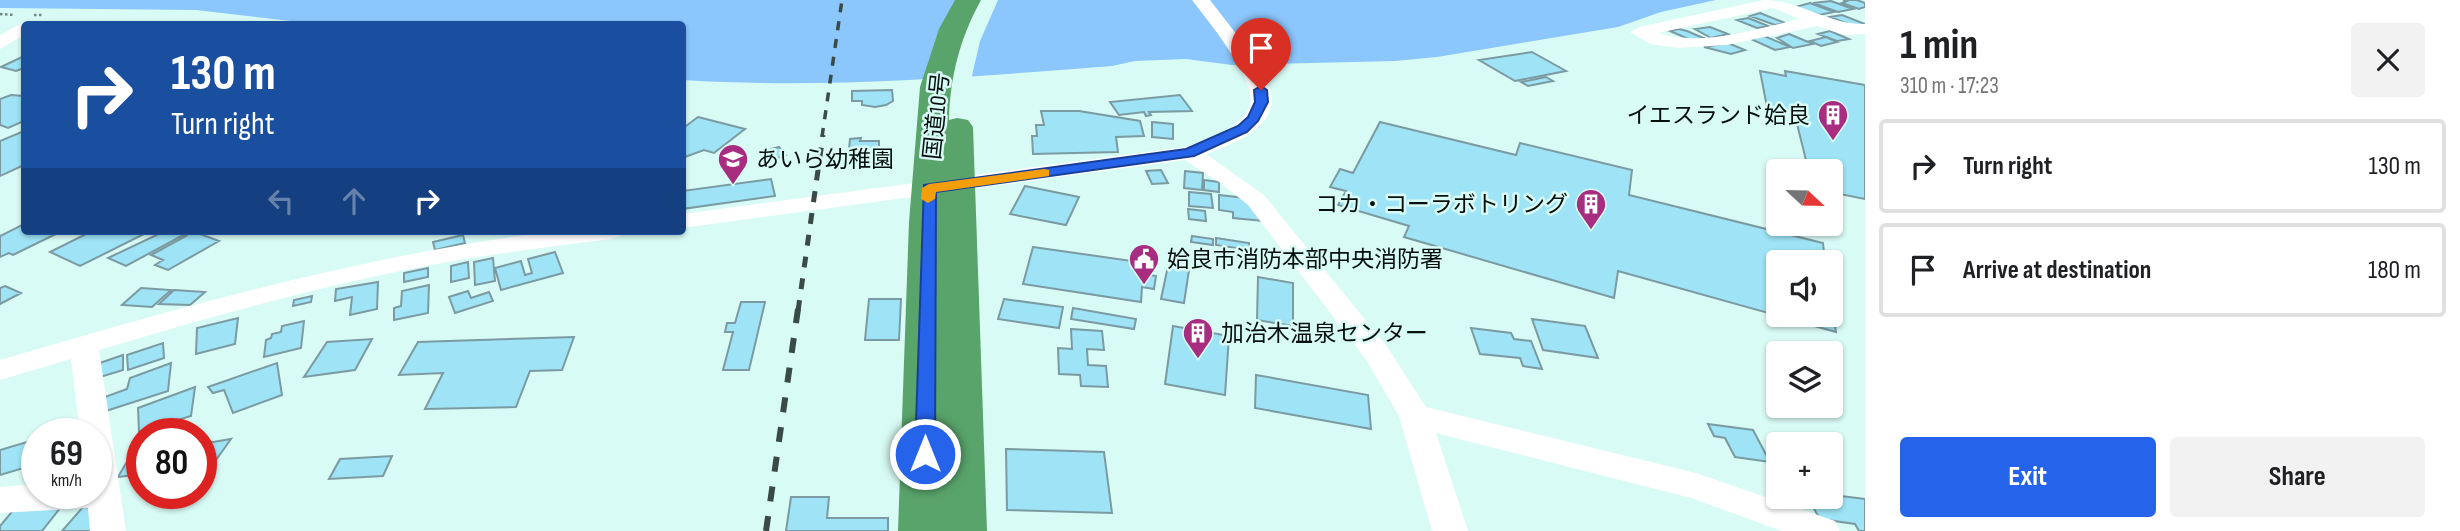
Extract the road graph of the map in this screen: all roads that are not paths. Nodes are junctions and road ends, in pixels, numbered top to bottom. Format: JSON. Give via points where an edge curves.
{"nodes":[{"id":1,"x":968,"y":0,"type":"edge"},
{"id":2,"x":985,"y":0,"type":"edge"},
{"id":3,"x":1201,"y":0,"type":"edge"},
{"id":4,"x":1781,"y":2,"type":"edge"},
{"id":5,"x":1819,"y":20,"type":"junction"},
{"id":6,"x":21,"y":29,"type":"edge"},
{"id":7,"x":1865,"y":29,"type":"edge"},
{"id":8,"x":0,"y":43,"type":"edge"},
{"id":9,"x":946,"y":87,"type":"junction"},
{"id":10,"x":1189,"y":153,"type":"junction"},
{"id":11,"x":943,"y":187,"type":"junction"},
{"id":12,"x":758,"y":211,"type":"joint"},
{"id":13,"x":686,"y":220,"type":"edge"},
{"id":14,"x":581,"y":235,"type":"edge"},
{"id":15,"x":83,"y":346,"type":"junction"},
{"id":16,"x":0,"y":370,"type":"edge"},
{"id":17,"x":1415,"y":416,"type":"junction"},
{"id":18,"x":94,"y":418,"type":"edge"},
{"id":19,"x":21,"y":499,"type":"edge"},
{"id":20,"x":0,"y":500,"type":"edge"},
{"id":21,"x":106,"y":509,"type":"edge"},
{"id":22,"x":108,"y":531,"type":"edge"},
{"id":23,"x":924,"y":531,"type":"edge"},
{"id":24,"x":961,"y":531,"type":"edge"},
{"id":25,"x":1450,"y":531,"type":"edge"},
{"id":26,"x":1822,"y":531,"type":"edge"}],
"edges":[{"from":1,"to":9,"type":"highway","name":"国道10号","via":[[952,29]]},
{"from":2,"to":9,"type":"highway","name":"国道10号"},
{"from":3,"to":10,"type":"street","via":[[1250,70],[1262,102],[1242,129]]},
{"from":4,"to":5,"type":"street"},
{"from":4,"to":5,"type":"street","via":[[1639,32],[1647,38],[1696,45]]},
{"from":5,"to":7,"type":"street","via":[[1844,30]]},
{"from":6,"to":8,"type":"street"},
{"from":9,"to":11,"type":"highway","name":"国道10号"},
{"from":10,"to":11,"type":"street"},
{"from":10,"to":17,"type":"street","via":[[1256,200],[1378,355]]},
{"from":11,"to":12,"type":"street"},
{"from":11,"to":23,"type":"highway","name":"国道10号"},
{"from":11,"to":24,"type":"highway","name":"国道10号"},
{"from":12,"to":13,"type":"street"},
{"from":14,"to":15,"type":"street","via":[[401,262]]},
{"from":15,"to":16,"type":"street"},
{"from":15,"to":18,"type":"street"},
{"from":17,"to":25,"type":"street"},
{"from":17,"to":26,"type":"street","via":[[1696,486]]},
{"from":19,"to":20,"type":"street"},
{"from":21,"to":22,"type":"street"}]}
